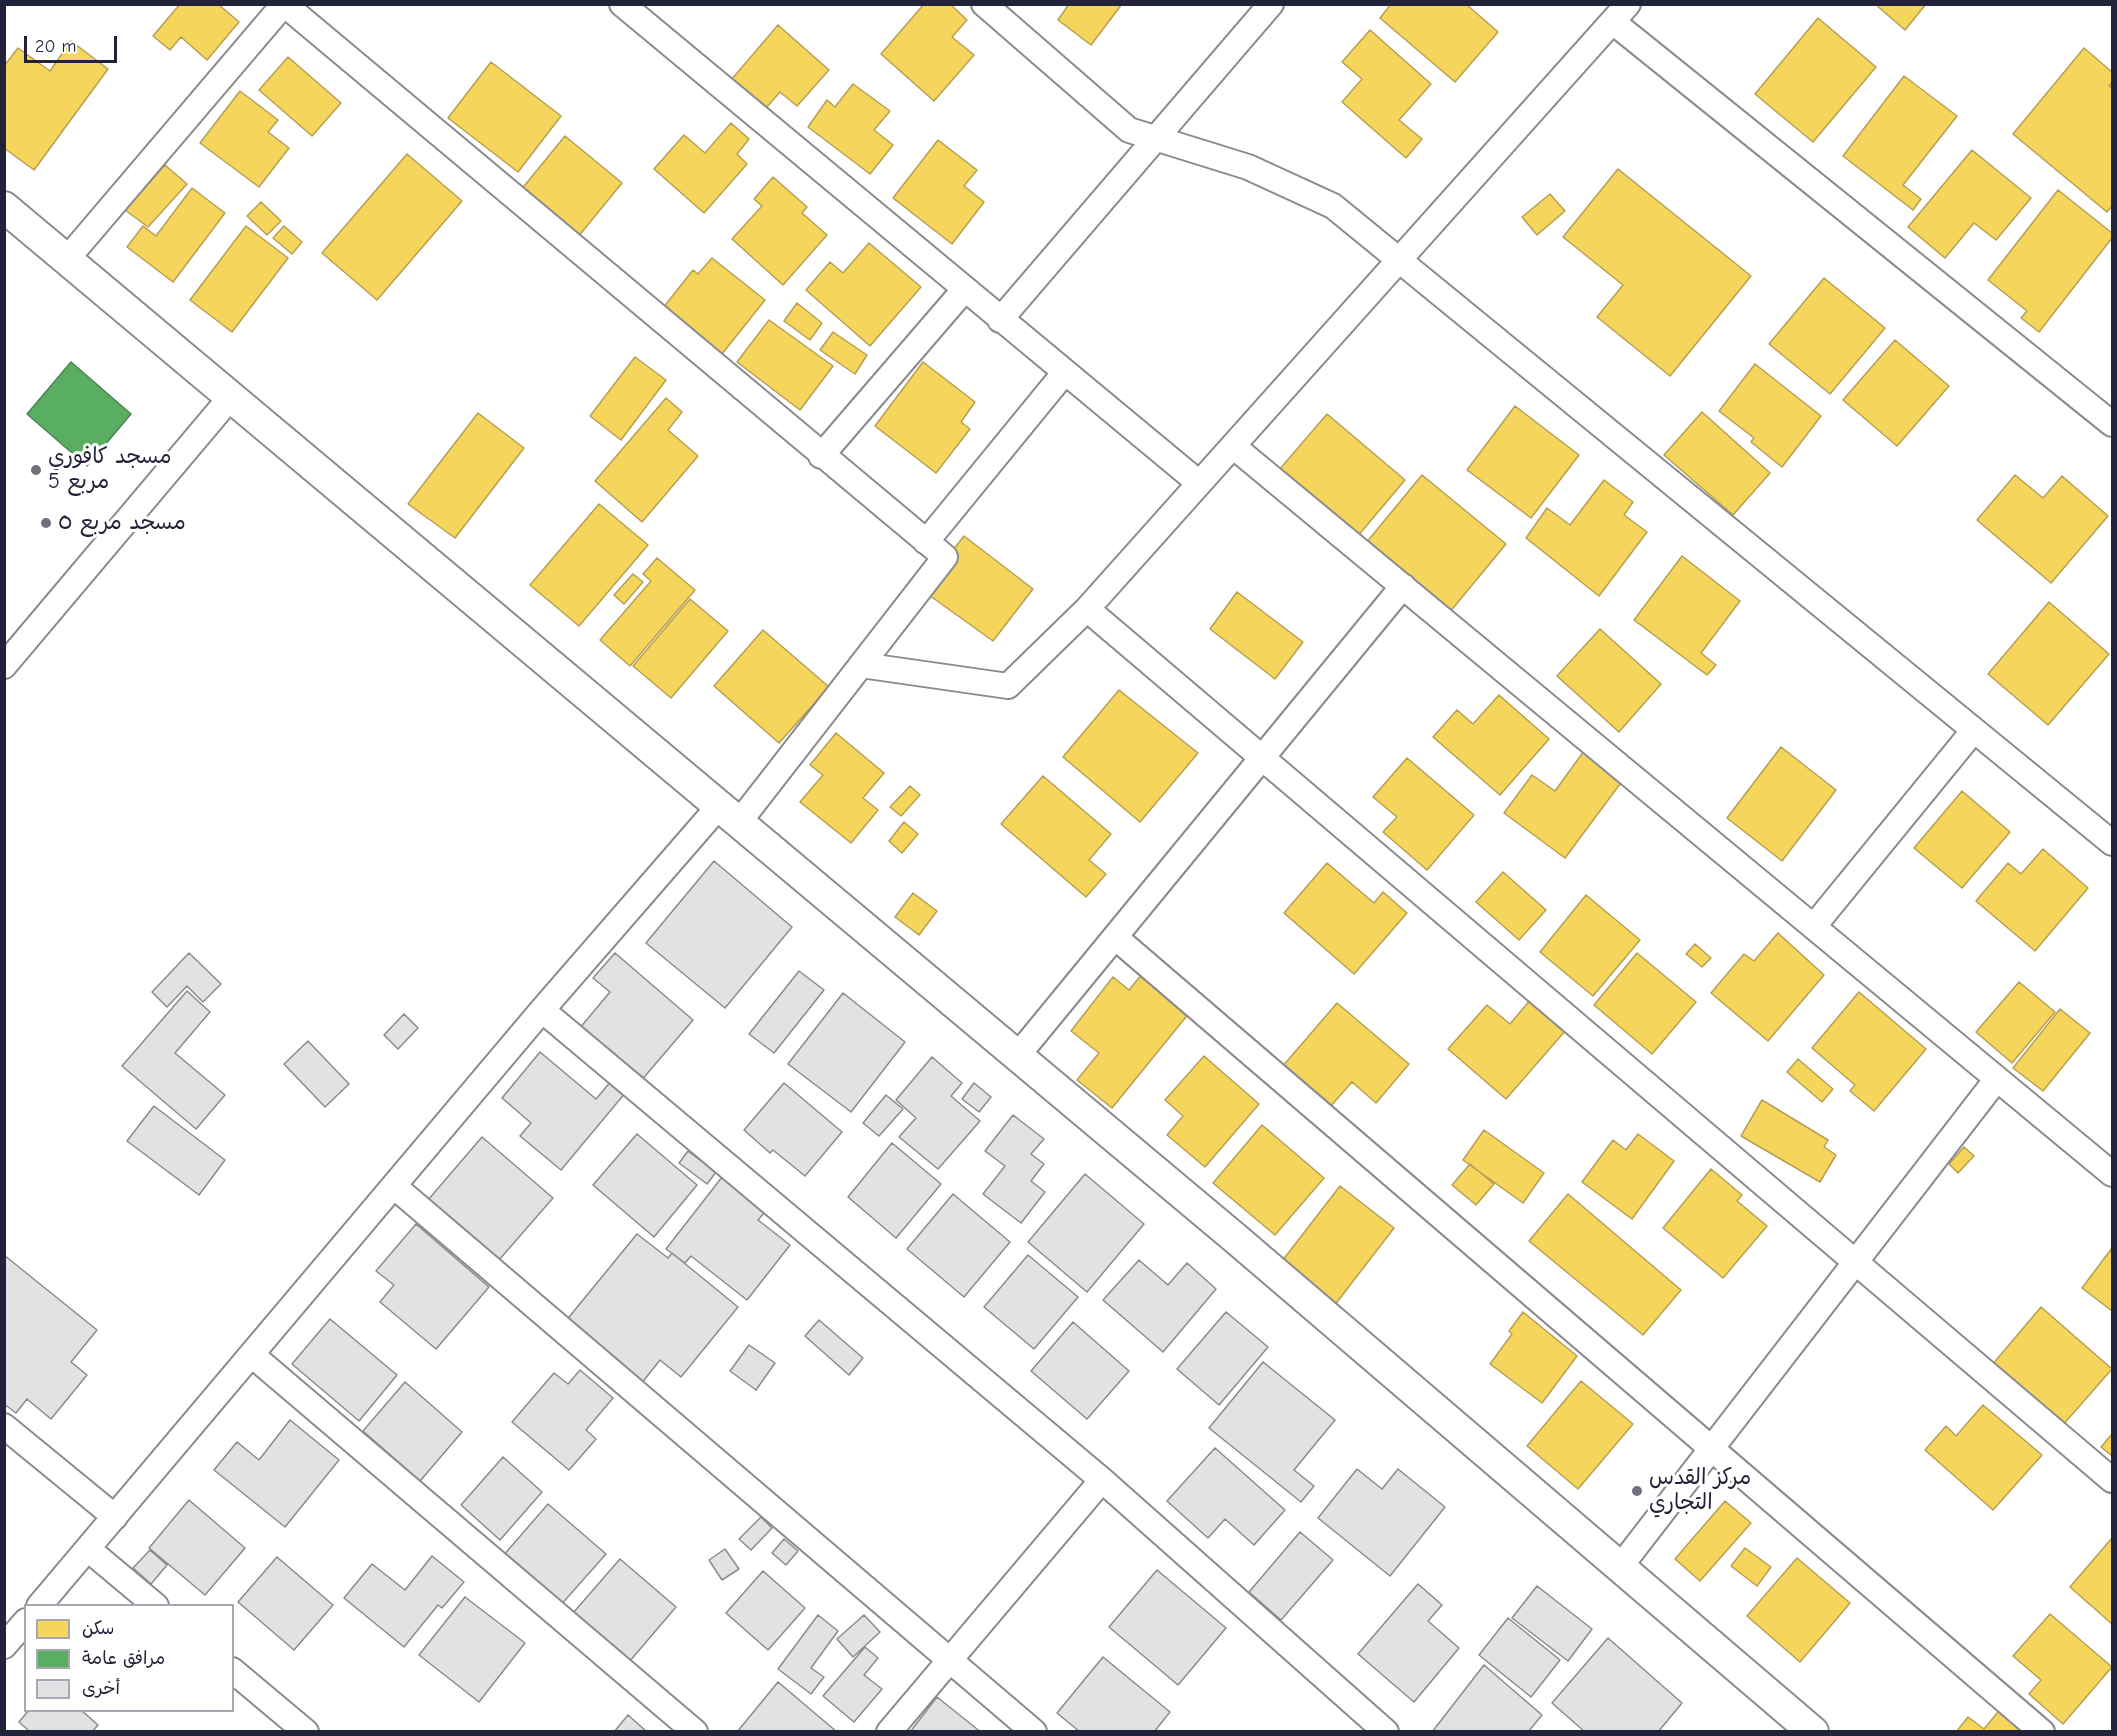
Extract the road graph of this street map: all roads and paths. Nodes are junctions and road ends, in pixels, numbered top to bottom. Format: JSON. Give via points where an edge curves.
{"nodes":[{"id":1,"x":284,"y":4,"type":"edge"},
{"id":2,"x":622,"y":4,"type":"edge"},
{"id":3,"x":984,"y":4,"type":"edge"},
{"id":4,"x":1271,"y":4,"type":"edge"},
{"id":5,"x":1621,"y":13,"type":"edge"},
{"id":6,"x":1156,"y":138,"type":"junction"},
{"id":7,"x":4,"y":207,"type":"edge"},
{"id":8,"x":67,"y":259,"type":"junction"},
{"id":9,"x":1400,"y":259,"type":"junction"},
{"id":10,"x":964,"y":290,"type":"junction"},
{"id":11,"x":1000,"y":320,"type":"junction"},
{"id":12,"x":1065,"y":372,"type":"junction"},
{"id":13,"x":230,"y":398,"type":"junction"},
{"id":14,"x":2111,"y":418,"type":"edge"},
{"id":15,"x":1233,"y":446,"type":"junction"},
{"id":16,"x":821,"y":456,"type":"junction"},
{"id":17,"x":1199,"y":483,"type":"junction"},
{"id":18,"x":926,"y":542,"type":"junction"},
{"id":19,"x":1403,"y":586,"type":"junction"},
{"id":20,"x":1087,"y":609,"type":"junction"},
{"id":21,"x":861,"y":665,"type":"junction"},
{"id":22,"x":4,"y":666,"type":"edge"},
{"id":23,"x":1974,"y":730,"type":"junction"},
{"id":24,"x":1262,"y":758,"type":"junction"},
{"id":25,"x":730,"y":813,"type":"junction"},
{"id":26,"x":2112,"y":843,"type":"edge"},
{"id":27,"x":1814,"y":926,"type":"junction"},
{"id":28,"x":1115,"y":937,"type":"junction"},
{"id":29,"x":542,"y":1010,"type":"junction"},
{"id":30,"x":1018,"y":1055,"type":"junction"},
{"id":31,"x":1996,"y":1080,"type":"junction"},
{"id":32,"x":2112,"y":1174,"type":"edge"},
{"id":33,"x":395,"y":1187,"type":"junction"},
{"id":34,"x":1855,"y":1263,"type":"junction"},
{"id":35,"x":252,"y":1355,"type":"junction"},
{"id":36,"x":4,"y":1426,"type":"edge"},
{"id":37,"x":1712,"y":1449,"type":"junction"},
{"id":38,"x":1102,"y":1480,"type":"junction"},
{"id":39,"x":2112,"y":1480,"type":"edge"},
{"id":40,"x":115,"y":1517,"type":"junction"},
{"id":41,"x":88,"y":1549,"type":"junction"},
{"id":42,"x":1620,"y":1567,"type":"junction"},
{"id":43,"x":40,"y":1604,"type":"edge"},
{"id":44,"x":155,"y":1604,"type":"edge"},
{"id":45,"x":24,"y":1623,"type":"edge"},
{"id":46,"x":4,"y":1646,"type":"edge"},
{"id":47,"x":951,"y":1661,"type":"junction"},
{"id":48,"x":234,"y":1672,"type":"edge"},
{"id":49,"x":306,"y":1731,"type":"edge"},
{"id":50,"x":695,"y":1731,"type":"edge"},
{"id":51,"x":889,"y":1731,"type":"edge"},
{"id":52,"x":1034,"y":1731,"type":"edge"},
{"id":53,"x":1386,"y":1731,"type":"edge"},
{"id":54,"x":1813,"y":1731,"type":"edge"},
{"id":55,"x":2042,"y":1731,"type":"edge"}],
"edges":[{"from":1,"to":8,"type":"street"},
{"from":1,"to":16,"type":"street"},
{"from":2,"to":10,"type":"street"},
{"from":3,"to":6,"type":"street","via":[[1129,130]]},
{"from":4,"to":6,"type":"street"},
{"from":5,"to":9,"type":"street"},
{"from":5,"to":14,"type":"street"},
{"from":6,"to":9,"type":"street","via":[[1248,167],[1333,206]]},
{"from":6,"to":11,"type":"street"},
{"from":7,"to":8,"type":"street"},
{"from":8,"to":13,"type":"street"},
{"from":9,"to":15,"type":"street"},
{"from":9,"to":23,"type":"street"},
{"from":10,"to":11,"type":"street"},
{"from":10,"to":16,"type":"street"},
{"from":11,"to":12,"type":"street"},
{"from":12,"to":17,"type":"street"},
{"from":12,"to":18,"type":"street"},
{"from":13,"to":22,"type":"street"},
{"from":13,"to":25,"type":"street"},
{"from":15,"to":17,"type":"street"},
{"from":15,"to":19,"type":"street"},
{"from":16,"to":18,"type":"street"},
{"from":17,"to":20,"type":"street"},
{"from":18,"to":21,"type":"street","via":[[945,557]]},
{"from":19,"to":24,"type":"street"},
{"from":19,"to":27,"type":"street"},
{"from":20,"to":21,"type":"street","via":[[1008,686]]},
{"from":20,"to":24,"type":"street"},
{"from":21,"to":25,"type":"street"},
{"from":23,"to":26,"type":"street"},
{"from":23,"to":27,"type":"street"},
{"from":24,"to":28,"type":"street"},
{"from":24,"to":34,"type":"street"},
{"from":25,"to":29,"type":"street"},
{"from":25,"to":30,"type":"street"},
{"from":27,"to":31,"type":"street"},
{"from":28,"to":30,"type":"street"},
{"from":28,"to":37,"type":"street"},
{"from":29,"to":33,"type":"street"},
{"from":29,"to":38,"type":"street"},
{"from":30,"to":42,"type":"street"},
{"from":31,"to":32,"type":"street"},
{"from":31,"to":34,"type":"street"},
{"from":33,"to":35,"type":"street"},
{"from":33,"to":47,"type":"street"},
{"from":34,"to":37,"type":"street"},
{"from":34,"to":39,"type":"street"},
{"from":35,"to":40,"type":"street"},
{"from":35,"to":50,"type":"street"},
{"from":36,"to":40,"type":"street"},
{"from":37,"to":42,"type":"street"},
{"from":37,"to":55,"type":"street"},
{"from":38,"to":47,"type":"street"},
{"from":38,"to":53,"type":"street"},
{"from":40,"to":41,"type":"street"},
{"from":41,"to":43,"type":"street"},
{"from":41,"to":44,"type":"street"},
{"from":42,"to":54,"type":"street"},
{"from":45,"to":46,"type":"street"},
{"from":47,"to":51,"type":"street"},
{"from":47,"to":52,"type":"street"},
{"from":48,"to":49,"type":"street"}]}
